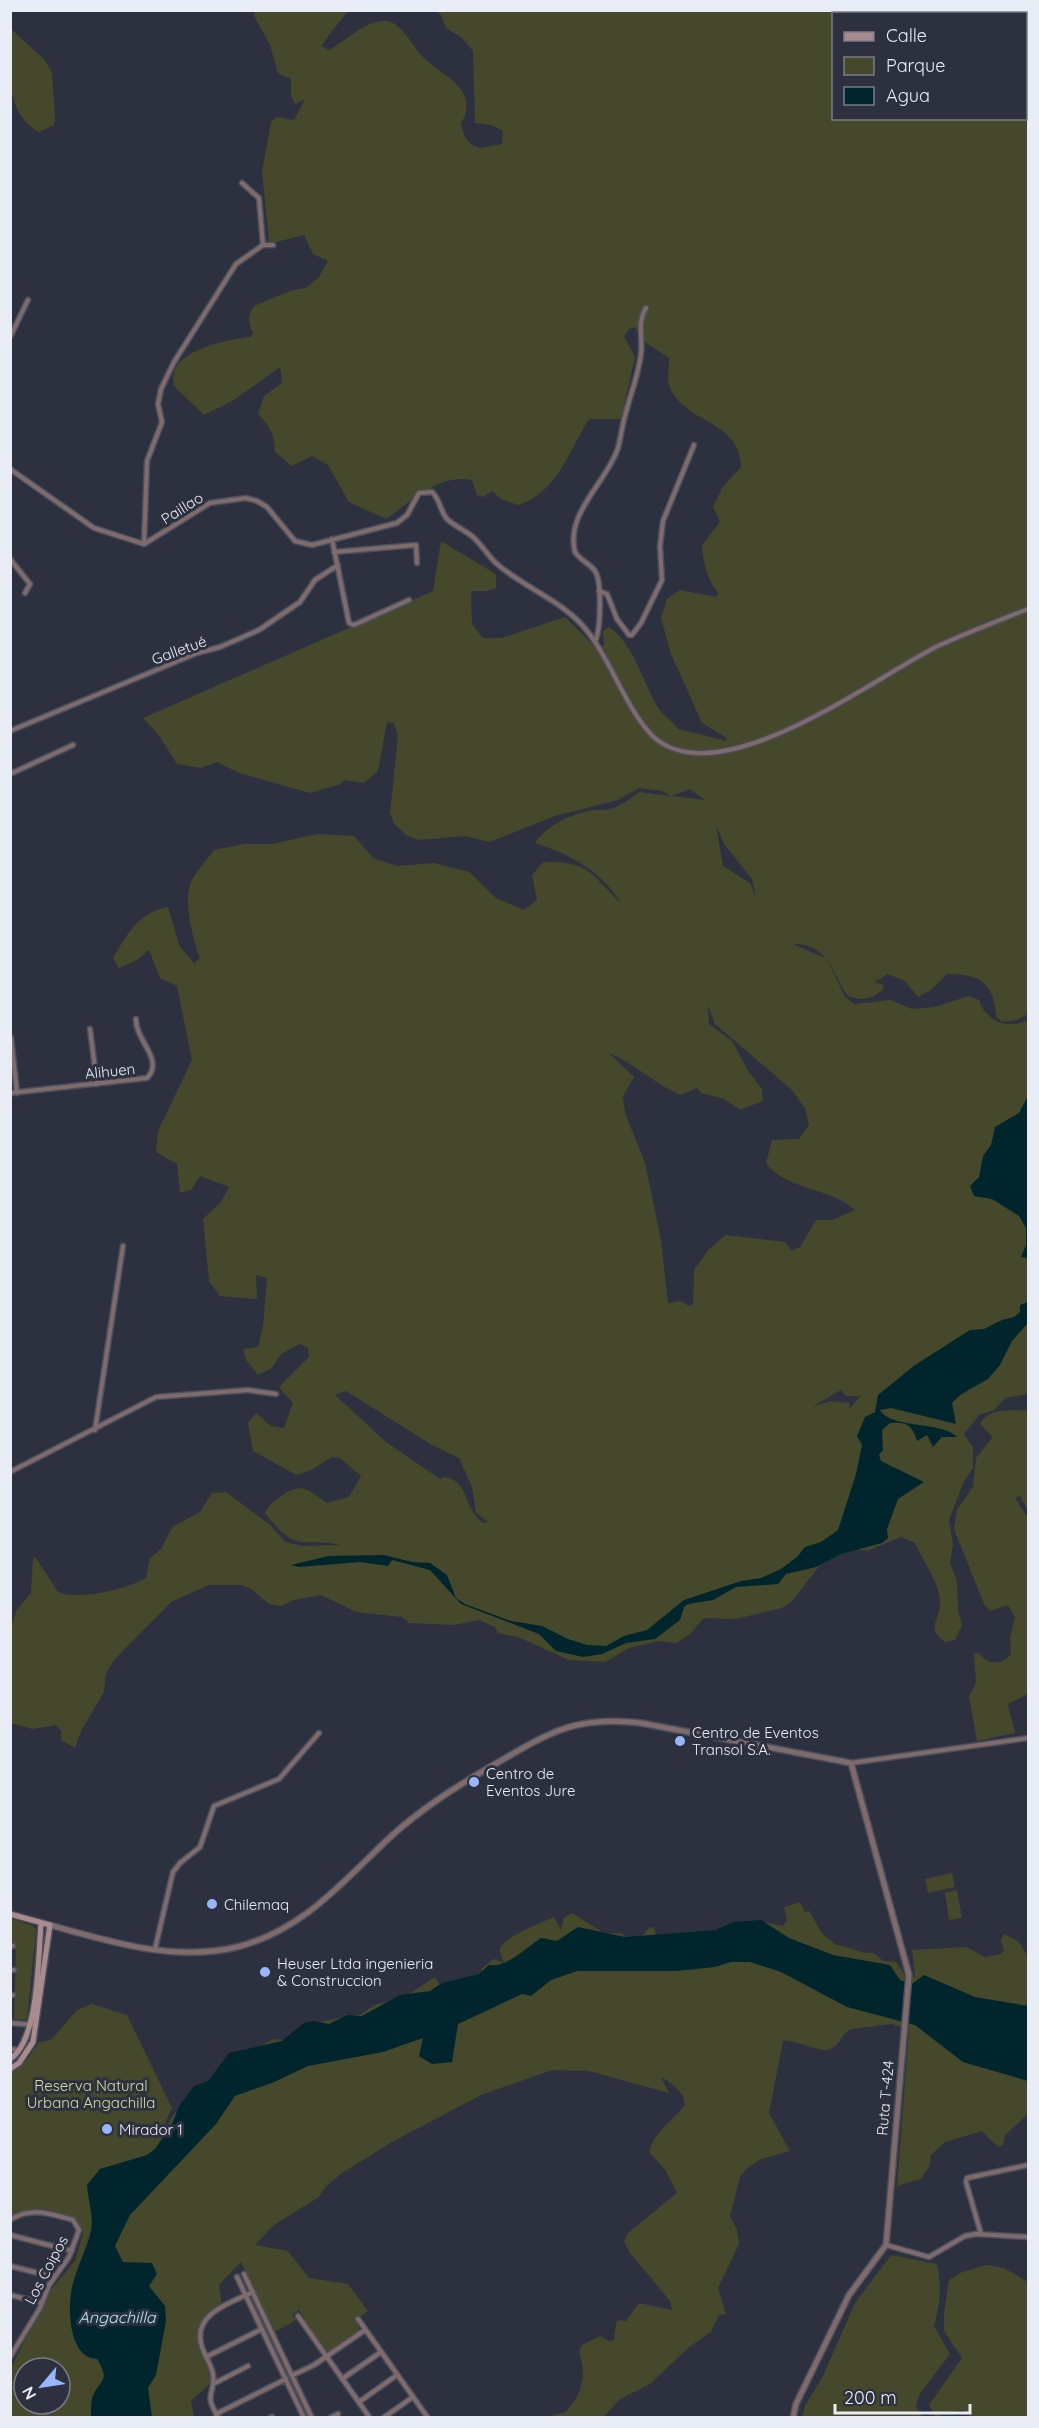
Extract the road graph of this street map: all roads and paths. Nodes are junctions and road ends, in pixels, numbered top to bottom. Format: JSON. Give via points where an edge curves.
{"nodes":[{"id":1,"x":242,"y":183,"type":"dead end"},
{"id":2,"x":263,"y":245,"type":"junction"},
{"id":3,"x":273,"y":246,"type":"dead end"},
{"id":4,"x":28,"y":300,"type":"dead end"},
{"id":5,"x":646,"y":308,"type":"dead end"},
{"id":6,"x":10,"y":337,"type":"edge"},
{"id":7,"x":694,"y":445,"type":"dead end"},
{"id":8,"x":10,"y":469,"type":"edge"},
{"id":9,"x":332,"y":539,"type":"junction"},
{"id":10,"x":144,"y":544,"type":"junction"},
{"id":11,"x":334,"y":552,"type":"junction"},
{"id":12,"x":10,"y":560,"type":"edge"},
{"id":13,"x":417,"y":563,"type":"dead end"},
{"id":14,"x":338,"y":565,"type":"junction"},
{"id":15,"x":599,"y":591,"type":"junction"},
{"id":16,"x":25,"y":593,"type":"dead end"},
{"id":17,"x":409,"y":600,"type":"dead end"},
{"id":18,"x":1029,"y":609,"type":"edge"},
{"id":19,"x":595,"y":641,"type":"junction"},
{"id":20,"x":10,"y":731,"type":"edge"},
{"id":21,"x":73,"y":745,"type":"dead end"},
{"id":22,"x":10,"y":774,"type":"edge"},
{"id":23,"x":136,"y":1019,"type":"dead end"},
{"id":24,"x":90,"y":1029,"type":"dead end"},
{"id":25,"x":11,"y":1038,"type":"edge"},
{"id":26,"x":97,"y":1084,"type":"junction"},
{"id":27,"x":17,"y":1093,"type":"junction"},
{"id":28,"x":10,"y":1094,"type":"edge"},
{"id":29,"x":123,"y":1246,"type":"dead end"},
{"id":30,"x":276,"y":1394,"type":"dead end"},
{"id":31,"x":95,"y":1431,"type":"junction"},
{"id":32,"x":10,"y":1472,"type":"edge"},
{"id":33,"x":319,"y":1733,"type":"dead end"},
{"id":34,"x":1029,"y":1738,"type":"edge"},
{"id":35,"x":851,"y":1763,"type":"junction"},
{"id":36,"x":10,"y":1914,"type":"edge"},
{"id":37,"x":41,"y":1924,"type":"junction"},
{"id":38,"x":50,"y":1925,"type":"junction"},
{"id":39,"x":155,"y":1949,"type":"junction"},
{"id":40,"x":10,"y":2023,"type":"edge"},
{"id":41,"x":33,"y":2024,"type":"junction"},
{"id":42,"x":10,"y":2049,"type":"edge"},
{"id":43,"x":20,"y":2050,"type":"junction"},
{"id":44,"x":10,"y":2059,"type":"edge"},
{"id":45,"x":10,"y":2069,"type":"edge"},
{"id":46,"x":1029,"y":2165,"type":"edge"},
{"id":47,"x":10,"y":2220,"type":"edge"},
{"id":48,"x":981,"y":2234,"type":"junction"},
{"id":49,"x":10,"y":2235,"type":"edge"},
{"id":50,"x":1029,"y":2237,"type":"edge"},
{"id":51,"x":886,"y":2245,"type":"junction"},
{"id":52,"x":72,"y":2250,"type":"junction"},
{"id":53,"x":10,"y":2266,"type":"edge"},
{"id":54,"x":244,"y":2274,"type":"dead end"},
{"id":55,"x":54,"y":2277,"type":"junction"},
{"id":56,"x":237,"y":2277,"type":"dead end"},
{"id":57,"x":253,"y":2292,"type":"junction"},
{"id":58,"x":10,"y":2295,"type":"edge"},
{"id":59,"x":246,"y":2295,"type":"junction"},
{"id":60,"x":42,"y":2303,"type":"junction"},
{"id":61,"x":298,"y":2316,"type":"dead end"},
{"id":62,"x":358,"y":2319,"type":"dead end"},
{"id":63,"x":262,"y":2330,"type":"junction"},
{"id":64,"x":365,"y":2330,"type":"junction"},
{"id":65,"x":12,"y":2350,"type":"edge"},
{"id":66,"x":381,"y":2352,"type":"junction"},
{"id":67,"x":326,"y":2356,"type":"junction"},
{"id":68,"x":10,"y":2357,"type":"edge"},
{"id":69,"x":206,"y":2357,"type":"junction"},
{"id":70,"x":248,"y":2366,"type":"dead end"},
{"id":71,"x":293,"y":2375,"type":"junction"},
{"id":72,"x":397,"y":2375,"type":"junction"},
{"id":73,"x":286,"y":2379,"type":"junction"},
{"id":74,"x":342,"y":2379,"type":"junction"},
{"id":75,"x":212,"y":2384,"type":"junction"},
{"id":76,"x":413,"y":2397,"type":"junction"},
{"id":77,"x":359,"y":2402,"type":"junction"},
{"id":78,"x":338,"y":2414,"type":"dead end"},
{"id":79,"x":218,"y":2416,"type":"edge"},
{"id":80,"x":304,"y":2418,"type":"edge"},
{"id":81,"x":312,"y":2418,"type":"edge"},
{"id":82,"x":330,"y":2418,"type":"edge"},
{"id":83,"x":370,"y":2418,"type":"edge"},
{"id":84,"x":383,"y":2418,"type":"edge"},
{"id":85,"x":428,"y":2418,"type":"edge"},
{"id":86,"x":793,"y":2418,"type":"edge"}],
"edges":[{"from":1,"to":2,"type":"street","via":[[259,198]]},
{"from":2,"to":3,"type":"street"},
{"from":2,"to":10,"type":"street","via":[[236,264],[163,382],[158,400],[162,422],[147,461]]},
{"from":4,"to":6,"type":"street"},
{"from":5,"to":15,"type":"street","via":[[640,328],[641,354],[618,447],[583,508],[573,534],[575,552],[597,574]]},
{"from":7,"to":15,"type":"street","via":[[663,521],[662,580],[633,635],[617,619],[607,594]]},
{"from":8,"to":10,"type":"street","via":[[94,528]]},
{"from":9,"to":10,"type":"street","name":"Paillao","via":[[312,545],[298,543],[264,505],[242,498],[210,504]]},
{"from":9,"to":11,"type":"street"},
{"from":9,"to":19,"type":"street","name":"Paillao","via":[[398,523],[419,493],[432,492],[449,520],[469,533],[506,570],[570,613]]},
{"from":11,"to":13,"type":"street","via":[[416,545]]},
{"from":11,"to":14,"type":"street"},
{"from":12,"to":16,"type":"street","via":[[30,584]]},
{"from":14,"to":17,"type":"street","via":[[349,623],[354,625]]},
{"from":14,"to":20,"type":"street","name":"Galletué","via":[[315,580],[300,602],[259,630]]},
{"from":15,"to":19,"type":"street"},
{"from":18,"to":19,"type":"street","via":[[936,648],[825,713],[756,741],[702,754],[676,750],[649,732]]},
{"from":21,"to":22,"type":"street"},
{"from":23,"to":26,"type":"street","name":"Alihuen","via":[[139,1036],[152,1057],[150,1074],[142,1080]]},
{"from":24,"to":26,"type":"street"},
{"from":25,"to":27,"type":"street"},
{"from":26,"to":27,"type":"street","name":"Alihuen"},
{"from":27,"to":28,"type":"street","name":"Alihuen"},
{"from":29,"to":31,"type":"street"},
{"from":30,"to":31,"type":"street","via":[[248,1390],[156,1398]]},
{"from":31,"to":32,"type":"street"},
{"from":33,"to":39,"type":"street","via":[[279,1779],[214,1806],[202,1844],[173,1872]]},
{"from":34,"to":35,"type":"street"},
{"from":35,"to":39,"type":"street","via":[[641,1723],[609,1721],[566,1727],[528,1743],[442,1795],[311,1911],[281,1930],[249,1944],[214,1951]]},
{"from":35,"to":51,"type":"street","name":"Ruta T-424","via":[[909,1975]]},
{"from":36,"to":37,"type":"main road"},
{"from":37,"to":38,"type":"main road"},
{"from":37,"to":41,"type":"main road"},
{"from":38,"to":39,"type":"street"},
{"from":38,"to":41,"type":"main road"},
{"from":40,"to":41,"type":"street"},
{"from":41,"to":43,"type":"main road"},
{"from":41,"to":45,"type":"main road","via":[[28,2050]]},
{"from":42,"to":43,"type":"street"},
{"from":43,"to":44,"type":"main road"},
{"from":46,"to":48,"type":"street","via":[[967,2178]]},
{"from":47,"to":52,"type":"street","name":"Los Coipos","via":[[25,2212],[38,2211],[73,2220],[79,2230]]},
{"from":48,"to":50,"type":"street"},
{"from":48,"to":51,"type":"street","via":[[965,2236],[929,2257]]},
{"from":49,"to":52,"type":"street"},
{"from":51,"to":86,"type":"street","via":[[846,2301],[796,2404]]},
{"from":52,"to":55,"type":"street","name":"Los Coipos"},
{"from":53,"to":55,"type":"street"},
{"from":54,"to":57,"type":"street"},
{"from":55,"to":60,"type":"street","name":"Los Coipos"},
{"from":56,"to":59,"type":"street"},
{"from":57,"to":59,"type":"street"},
{"from":57,"to":71,"type":"street"},
{"from":58,"to":60,"type":"street"},
{"from":59,"to":63,"type":"street"},
{"from":59,"to":69,"type":"street","via":[[205,2319],[200,2334]]},
{"from":60,"to":65,"type":"street","name":"Los Coipos"},
{"from":61,"to":67,"type":"street"},
{"from":62,"to":64,"type":"street"},
{"from":63,"to":69,"type":"street"},
{"from":63,"to":73,"type":"street"},
{"from":64,"to":66,"type":"street"},
{"from":64,"to":67,"type":"street"},
{"from":65,"to":68,"type":"street","name":"Los Coipos"},
{"from":66,"to":72,"type":"street"},
{"from":66,"to":74,"type":"street"},
{"from":67,"to":71,"type":"street"},
{"from":67,"to":74,"type":"street"},
{"from":69,"to":75,"type":"street","via":[[213,2374]]},
{"from":70,"to":75,"type":"street"},
{"from":71,"to":81,"type":"street"},
{"from":72,"to":76,"type":"street"},
{"from":72,"to":77,"type":"street"},
{"from":73,"to":79,"type":"street"},
{"from":73,"to":80,"type":"street"},
{"from":74,"to":77,"type":"street"},
{"from":75,"to":79,"type":"street","via":[[208,2398]]},
{"from":76,"to":84,"type":"street"},
{"from":76,"to":85,"type":"street"},
{"from":77,"to":83,"type":"street"},
{"from":78,"to":82,"type":"street"}]}
